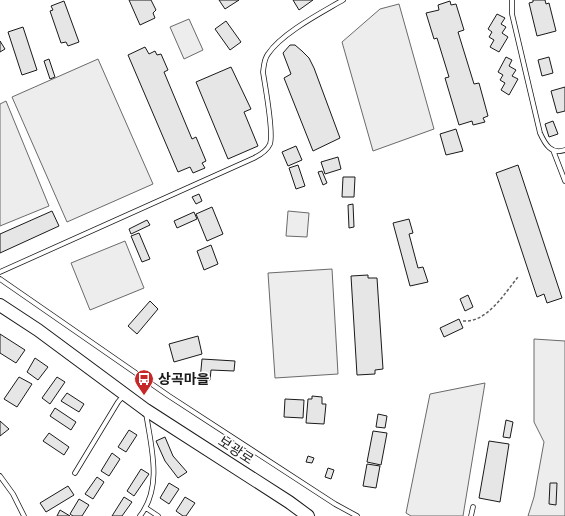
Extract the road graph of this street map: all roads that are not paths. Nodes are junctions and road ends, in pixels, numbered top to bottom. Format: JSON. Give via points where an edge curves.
{"nodes":[{"id":1,"x":343,"y":0,"type":"edge"},
{"id":2,"x":512,"y":0,"type":"edge"},
{"id":3,"x":553,"y":150,"type":"junction"},
{"id":4,"x":565,"y":150,"type":"edge"},
{"id":5,"x":565,"y":181,"type":"edge"},
{"id":6,"x":0,"y":272,"type":"edge"},
{"id":7,"x":0,"y":279,"type":"edge"},
{"id":8,"x":0,"y":305,"type":"edge"},
{"id":9,"x":124,"y":394,"type":"junction"},
{"id":10,"x":146,"y":410,"type":"junction"},
{"id":11,"x":75,"y":472,"type":"dead end"},
{"id":12,"x":0,"y":476,"type":"edge"},
{"id":13,"x":473,"y":507,"type":"dead end"},
{"id":14,"x":146,"y":508,"type":"junction"},
{"id":15,"x":24,"y":516,"type":"edge"},
{"id":16,"x":140,"y":516,"type":"edge"},
{"id":17,"x":158,"y":516,"type":"edge"},
{"id":18,"x":308,"y":516,"type":"edge"},
{"id":19,"x":357,"y":516,"type":"edge"},
{"id":20,"x":471,"y":516,"type":"edge"}],
"edges":[{"from":1,"to":6,"type":"lane","via":[[279,41],[267,55],[263,72],[271,134],[266,151]]},
{"from":2,"to":3,"type":"lane","via":[[512,14],[540,133],[546,146]]},
{"from":3,"to":4,"type":"lane"},
{"from":3,"to":5,"type":"lane"},
{"from":7,"to":19,"type":"lane","via":[[169,396]]},
{"from":8,"to":9,"type":"main road","name":"보광로"},
{"from":9,"to":10,"type":"main road","name":"보광로"},
{"from":9,"to":11,"type":"lane"},
{"from":10,"to":14,"type":"lane","via":[[154,470],[152,491]]},
{"from":10,"to":18,"type":"main road","name":"보광로"},
{"from":12,"to":15,"type":"lane"},
{"from":13,"to":20,"type":"lane"},
{"from":14,"to":16,"type":"lane"},
{"from":14,"to":17,"type":"lane"}]}
